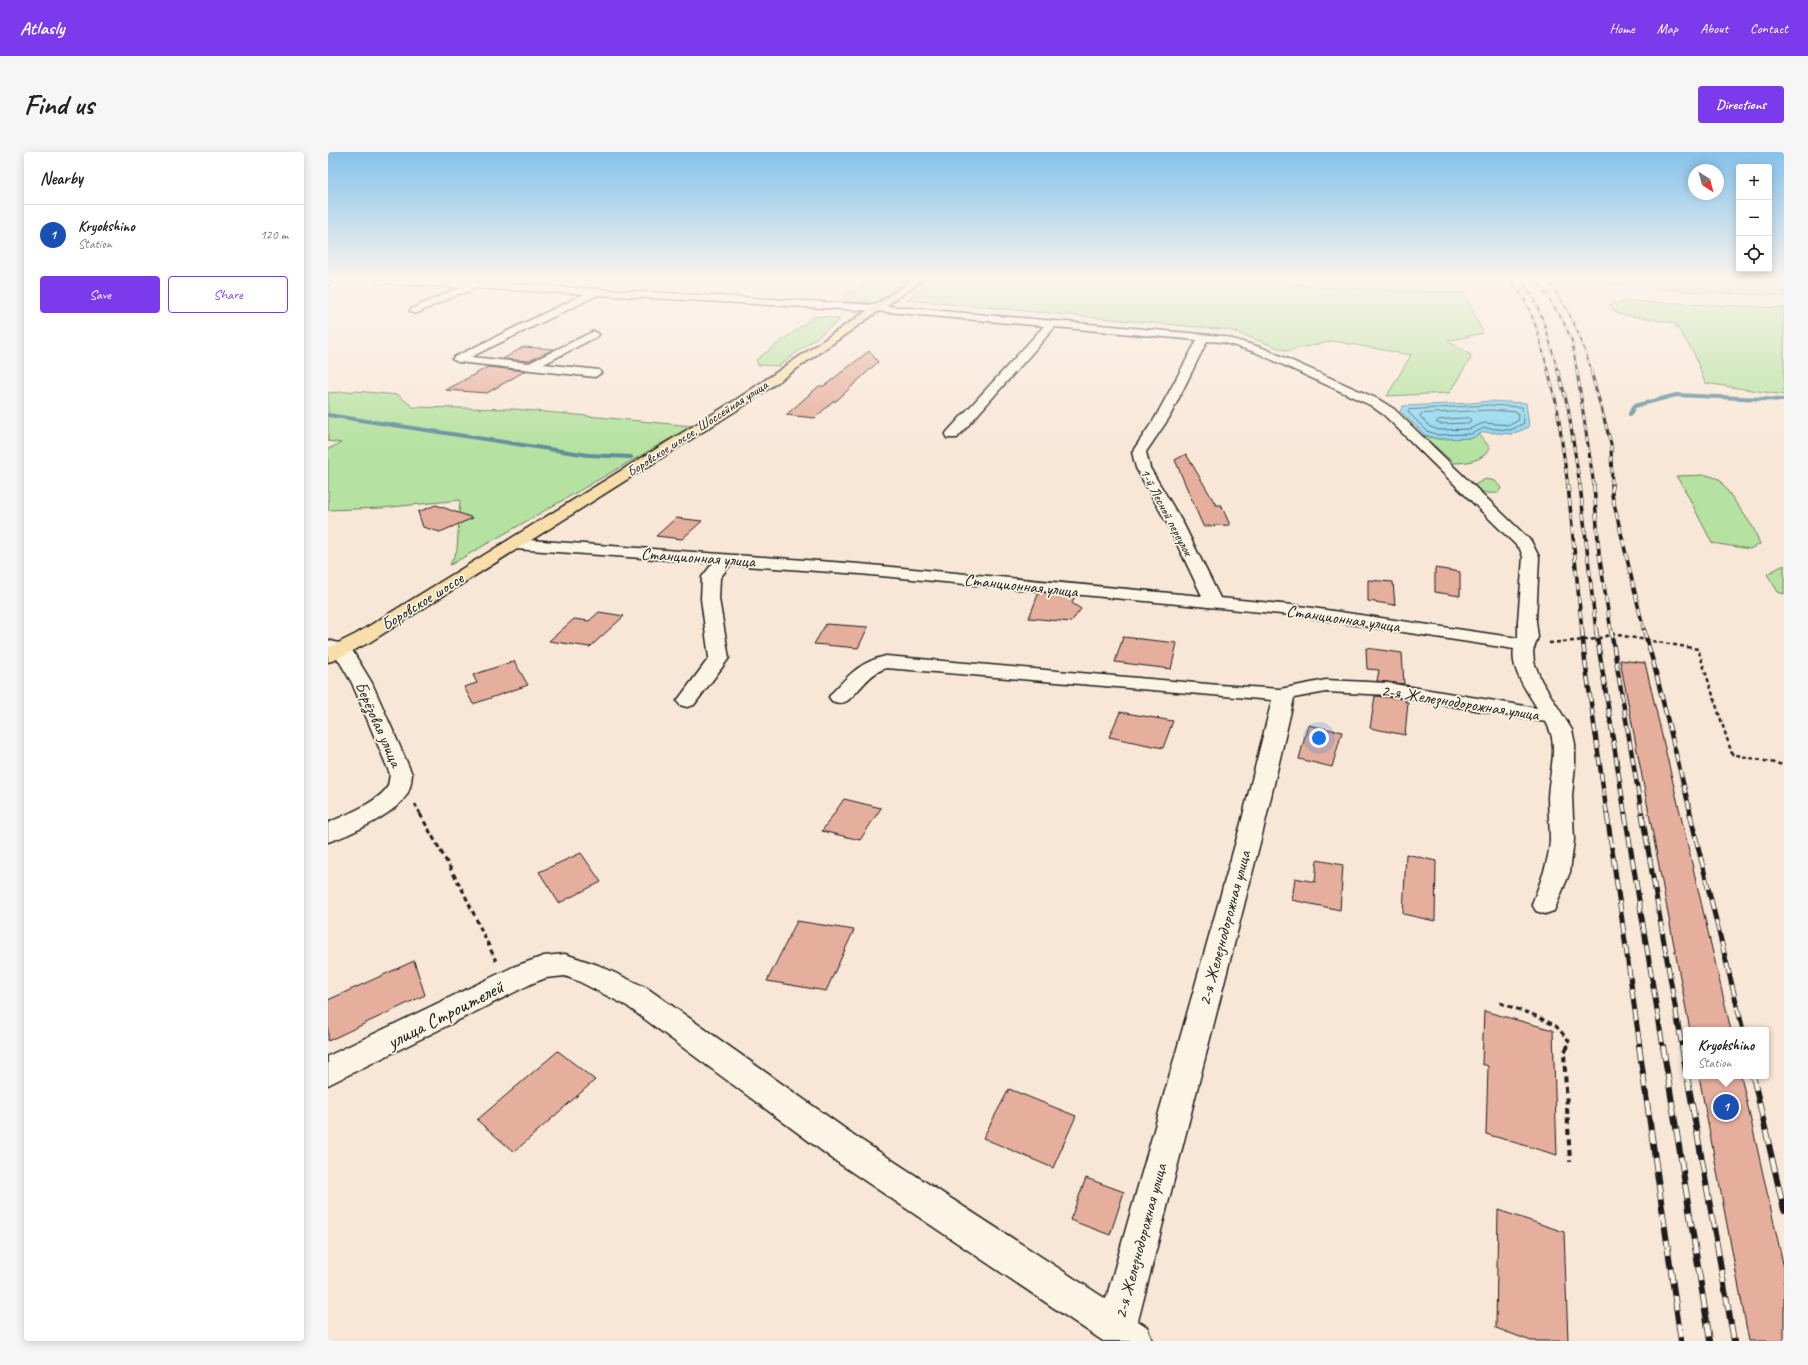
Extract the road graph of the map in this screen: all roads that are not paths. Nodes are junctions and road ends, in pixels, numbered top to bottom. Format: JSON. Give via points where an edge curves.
{"nodes":[{"id":1,"x":507,"y":335,"type":"edge"},
{"id":2,"x":591,"y":335,"type":"edge"},
{"id":3,"x":837,"y":335,"type":"edge"},
{"id":4,"x":1042,"y":335,"type":"edge"},
{"id":5,"x":1176,"y":335,"type":"edge"},
{"id":6,"x":1203,"y":338,"type":"junction"},
{"id":7,"x":532,"y":366,"type":"junction"},
{"id":8,"x":595,"y":373,"type":"dead end"},
{"id":9,"x":952,"y":435,"type":"dead end"},
{"id":10,"x":515,"y":544,"type":"junction"},
{"id":11,"x":726,"y":559,"type":"junction"},
{"id":12,"x":1214,"y":603,"type":"junction"},
{"id":13,"x":1525,"y":645,"type":"junction"},
{"id":14,"x":333,"y":651,"type":"edge"},
{"id":15,"x":1284,"y":695,"type":"junction"},
{"id":16,"x":839,"y":697,"type":"dead end"},
{"id":17,"x":687,"y":701,"type":"dead end"},
{"id":18,"x":1554,"y":717,"type":"junction"},
{"id":19,"x":328,"y":833,"type":"edge"},
{"id":20,"x":1545,"y":904,"type":"dead end"},
{"id":21,"x":328,"y":1071,"type":"edge"},
{"id":22,"x":1125,"y":1334,"type":"edge"}],
"edges":[{"from":1,"to":7,"type":"street","via":[[458,359]]},
{"from":2,"to":7,"type":"street"},
{"from":3,"to":10,"type":"main road","name":"Боровское шоссе, Шоссейная улица","via":[[741,402]]},
{"from":4,"to":9,"type":"street"},
{"from":5,"to":6,"type":"street","name":"2-я Железнодорожная улица"},
{"from":6,"to":12,"type":"street","name":"1-й Лесной переулок","via":[[1140,452],[1143,468],[1176,525]]},
{"from":6,"to":13,"type":"street","name":"2-я Железнодорожная улица","via":[[1237,342],[1259,350],[1374,402],[1389,412],[1528,549],[1531,557],[1528,637]]},
{"from":7,"to":8,"type":"street"},
{"from":10,"to":11,"type":"street","name":"Станционная улица"},
{"from":10,"to":14,"type":"main road","name":"Боровское шоссе"},
{"from":11,"to":12,"type":"street","name":"Станционная улица","via":[[860,569]]},
{"from":11,"to":17,"type":"street","via":[[711,577],[710,599],[719,658]]},
{"from":12,"to":13,"type":"street","name":"Станционная улица","via":[[1292,610]]},
{"from":13,"to":18,"type":"street","name":"2-я Железнодорожная улица","via":[[1524,662],[1531,680]]},
{"from":14,"to":19,"type":"street","name":"Берёзовая улица","via":[[362,683],[401,774],[395,794],[384,803]]},
{"from":15,"to":16,"type":"street","via":[[886,662],[876,663],[867,669]]},
{"from":15,"to":18,"type":"street","name":"2-я Железнодорожная улица","via":[[1288,692],[1326,686],[1374,688]]},
{"from":15,"to":22,"type":"street","name":"2-я Железнодорожная улица"},
{"from":18,"to":20,"type":"street","via":[[1561,730],[1564,744],[1560,796],[1562,840],[1557,872]]},
{"from":21,"to":22,"type":"street","name":"улица Строителей","via":[[506,983],[544,967],[565,965],[588,973],[637,997],[849,1150]]}]}
